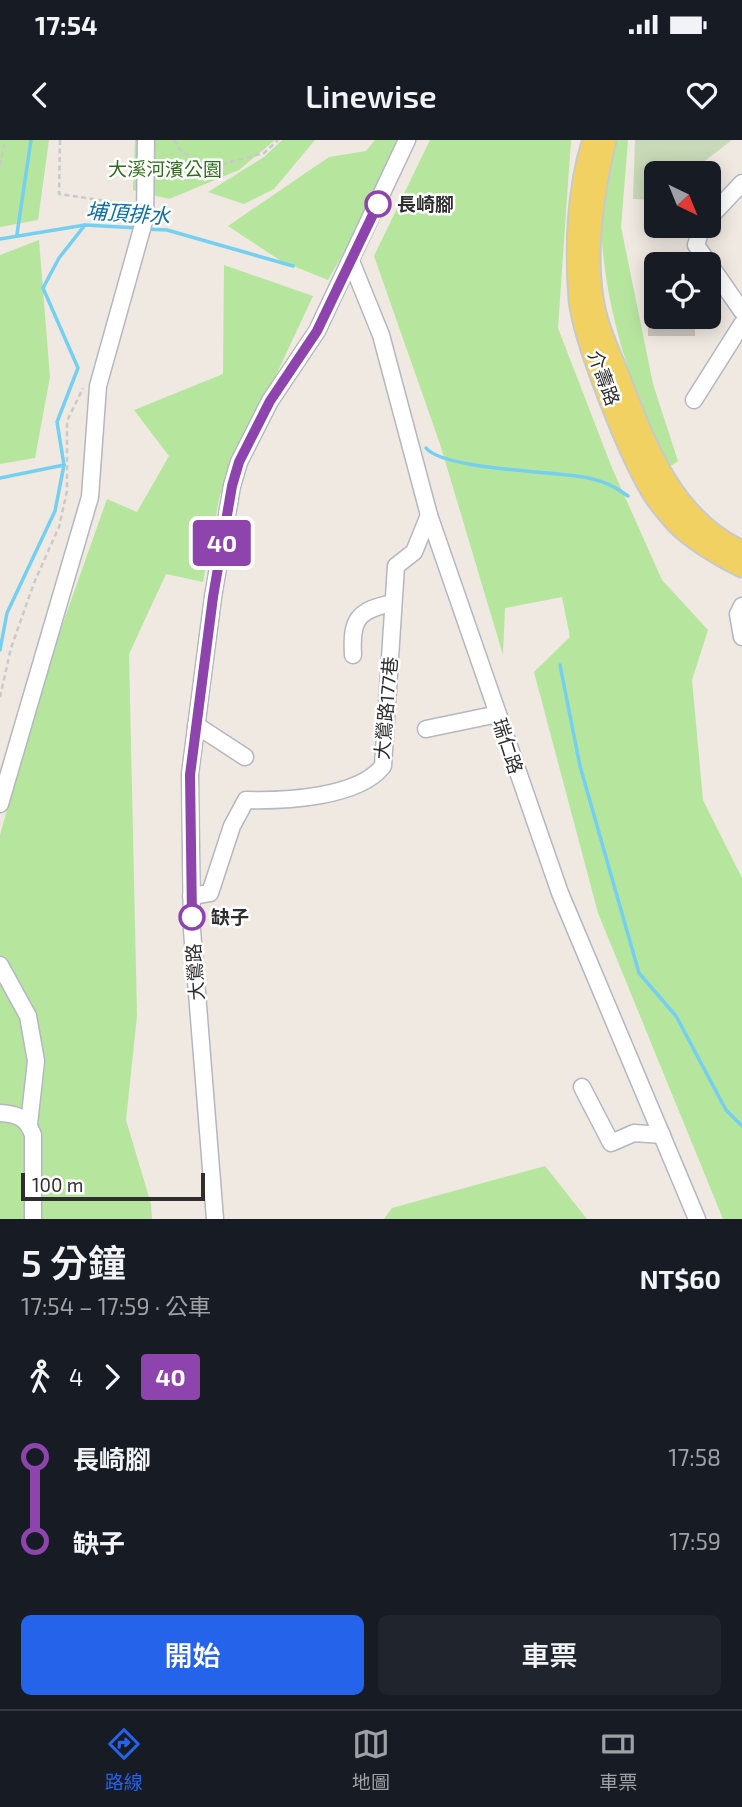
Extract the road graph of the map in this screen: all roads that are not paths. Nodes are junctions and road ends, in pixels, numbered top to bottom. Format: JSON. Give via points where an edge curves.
{"nodes":[{"id":1,"x":146,"y":140,"type":"edge"},
{"id":2,"x":407,"y":140,"type":"edge"},
{"id":3,"x":593,"y":140,"type":"edge"},
{"id":4,"x":606,"y":140,"type":"edge"},
{"id":5,"x":742,"y":183,"type":"edge"},
{"id":6,"x":721,"y":205,"type":"edge"},
{"id":7,"x":698,"y":238,"type":"edge"},
{"id":8,"x":351,"y":261,"type":"junction"},
{"id":9,"x":742,"y":311,"type":"edge"},
{"id":10,"x":742,"y":324,"type":"edge"},
{"id":11,"x":694,"y":400,"type":"dead end"},
{"id":12,"x":429,"y":515,"type":"junction"},
{"id":13,"x":742,"y":551,"type":"edge"},
{"id":14,"x":742,"y":567,"type":"edge"},
{"id":15,"x":393,"y":603,"type":"junction"},
{"id":16,"x":742,"y":606,"type":"edge"},
{"id":17,"x":742,"y":637,"type":"edge"},
{"id":18,"x":353,"y":655,"type":"dead end"},
{"id":19,"x":498,"y":714,"type":"junction"},
{"id":20,"x":196,"y":725,"type":"junction"},
{"id":21,"x":426,"y":729,"type":"dead end"},
{"id":22,"x":246,"y":757,"type":"dead end"},
{"id":23,"x":0,"y":804,"type":"edge"},
{"id":24,"x":191,"y":895,"type":"junction"},
{"id":25,"x":0,"y":965,"type":"edge"},
{"id":26,"x":582,"y":1087,"type":"dead end"},
{"id":27,"x":0,"y":1113,"type":"edge"},
{"id":28,"x":29,"y":1124,"type":"junction"},
{"id":29,"x":662,"y":1135,"type":"junction"},
{"id":30,"x":33,"y":1219,"type":"edge"},
{"id":31,"x":215,"y":1219,"type":"edge"},
{"id":32,"x":697,"y":1219,"type":"edge"}],
"edges":[{"from":1,"to":23,"type":"street","via":[[141,236],[98,386],[90,497]]},
{"from":2,"to":8,"type":"street","name":"大鶯路"},
{"from":3,"to":14,"type":"main road","name":"介壽路","via":[[584,166],[578,256],[579,302],[592,346],[650,490],[676,522],[707,549]]},
{"from":4,"to":13,"type":"main road","name":"介壽路","via":[[590,256],[593,299],[604,342],[670,488],[698,522]]},
{"from":5,"to":6,"type":"street"},
{"from":7,"to":9,"type":"street","via":[[696,246]]},
{"from":8,"to":12,"type":"street","name":"瑞仁路","via":[[381,335]]},
{"from":8,"to":20,"type":"street","name":"大鶯路","via":[[317,331],[270,401],[239,462],[213,597]]},
{"from":10,"to":11,"type":"street"},
{"from":12,"to":15,"type":"street","name":"大鶯路177巷","via":[[414,552],[396,566]]},
{"from":12,"to":19,"type":"street","name":"瑞仁路"},
{"from":15,"to":18,"type":"street","via":[[374,606],[355,622]]},
{"from":15,"to":24,"type":"street","name":"大鶯路177巷","via":[[383,766],[373,778],[329,794],[246,800],[232,826],[210,893]]},
{"from":16,"to":17,"type":"street","via":[[737,614]]},
{"from":19,"to":21,"type":"street"},
{"from":19,"to":29,"type":"street","name":"瑞仁路","via":[[560,894]]},
{"from":20,"to":22,"type":"street"},
{"from":20,"to":24,"type":"street","name":"大鶯路","via":[[190,775]]},
{"from":24,"to":31,"type":"street","name":"大鶯路"},
{"from":25,"to":28,"type":"street","via":[[28,1016],[36,1062]]},
{"from":26,"to":29,"type":"street","via":[[611,1143],[634,1133]]},
{"from":27,"to":28,"type":"street","via":[[20,1116]]},
{"from":28,"to":30,"type":"street","via":[[33,1135]]},
{"from":29,"to":32,"type":"street","name":"瑞仁路"}]}
